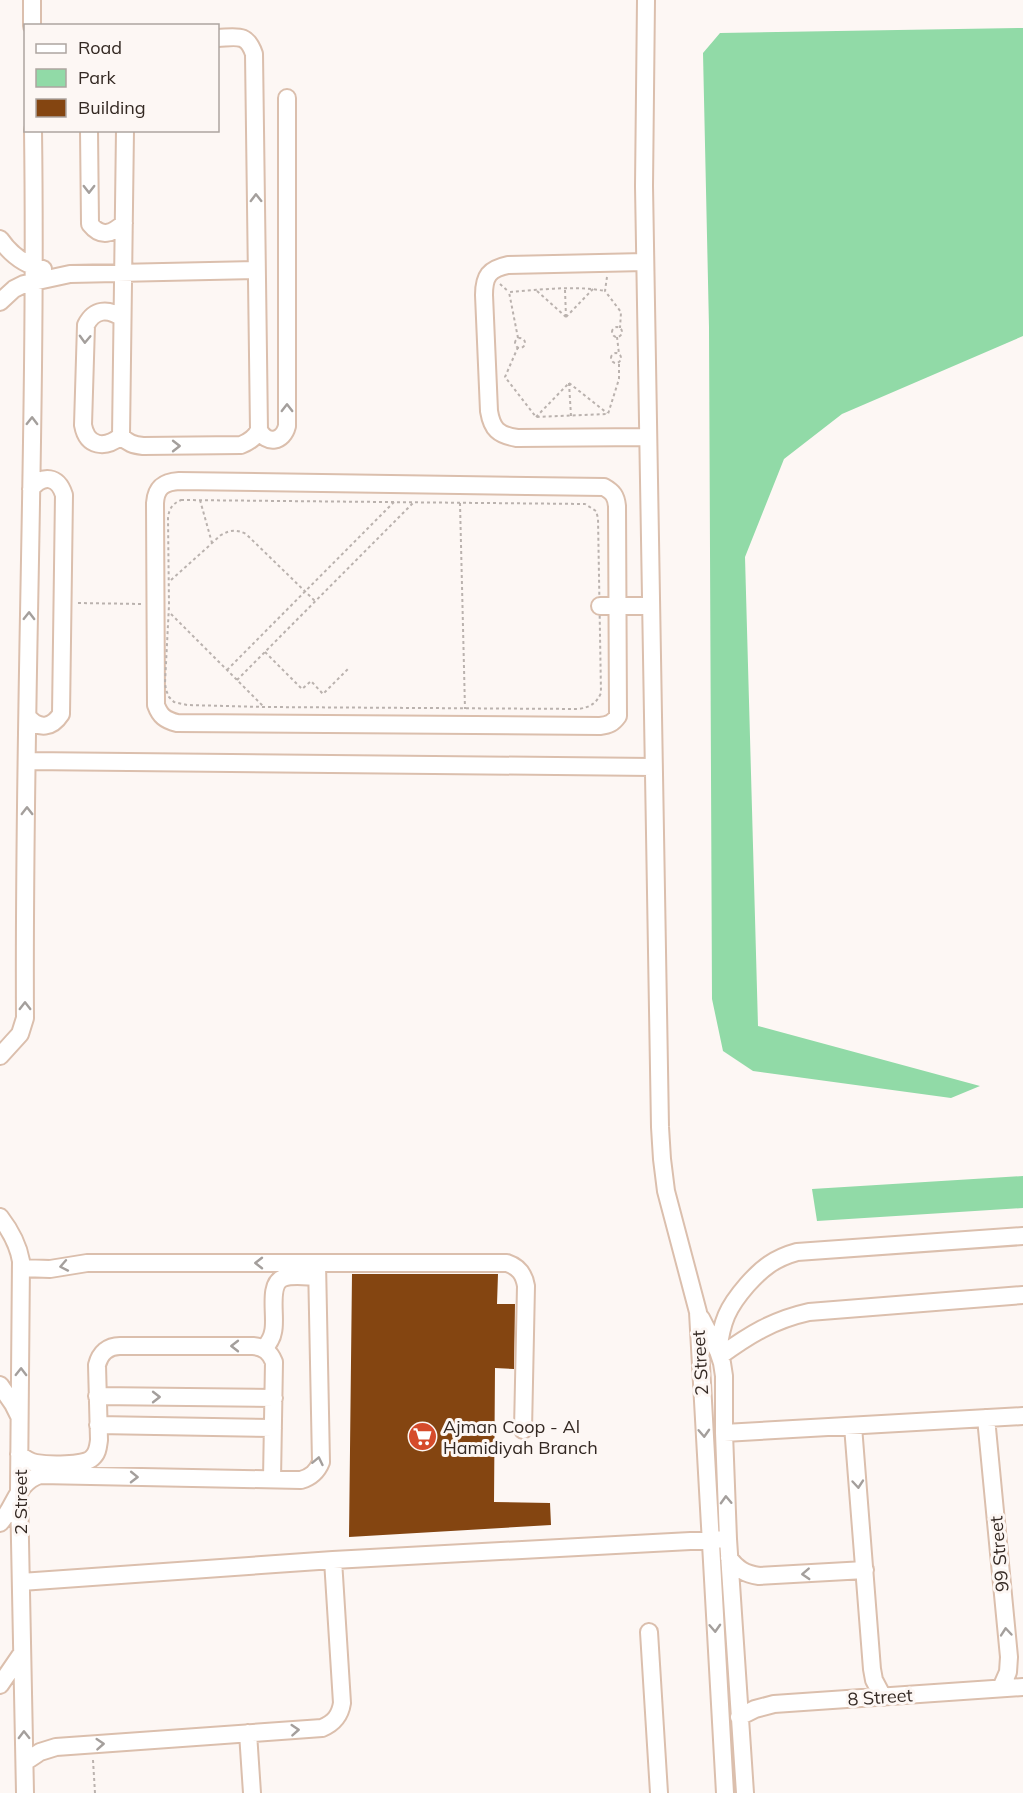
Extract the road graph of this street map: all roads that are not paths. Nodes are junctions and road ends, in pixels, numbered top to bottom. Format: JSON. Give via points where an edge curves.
{"nodes":[{"id":1,"x":32,"y":0,"type":"edge"},
{"id":2,"x":646,"y":0,"type":"edge"},
{"id":3,"x":32,"y":24,"type":"edge"},
{"id":4,"x":219,"y":38,"type":"edge"},
{"id":5,"x":287,"y":98,"type":"dead end"},
{"id":6,"x":33,"y":132,"type":"edge"},
{"id":7,"x":89,"y":132,"type":"edge"},
{"id":8,"x":125,"y":132,"type":"edge"},
{"id":9,"x":124,"y":224,"type":"junction"},
{"id":10,"x":256,"y":231,"type":"junction"},
{"id":11,"x":286,"y":234,"type":"junction"},
{"id":12,"x":0,"y":239,"type":"edge"},
{"id":13,"x":645,"y":262,"type":"junction"},
{"id":14,"x":256,"y":270,"type":"junction"},
{"id":15,"x":123,"y":273,"type":"junction"},
{"id":16,"x":35,"y":274,"type":"junction"},
{"id":17,"x":0,"y":302,"type":"edge"},
{"id":18,"x":256,"y":302,"type":"junction"},
{"id":19,"x":286,"y":303,"type":"junction"},
{"id":20,"x":122,"y":318,"type":"junction"},
{"id":21,"x":259,"y":430,"type":"junction"},
{"id":22,"x":121,"y":436,"type":"junction"},
{"id":23,"x":648,"y":437,"type":"junction"},
{"id":24,"x":31,"y":489,"type":"junction"},
{"id":25,"x":608,"y":606,"type":"junction"},
{"id":26,"x":651,"y":606,"type":"junction"},
{"id":27,"x":28,"y":717,"type":"junction"},
{"id":28,"x":27,"y":761,"type":"junction"},
{"id":29,"x":653,"y":767,"type":"junction"},
{"id":30,"x":0,"y":1056,"type":"edge"},
{"id":31,"x":0,"y":1217,"type":"edge"},
{"id":32,"x":1023,"y":1236,"type":"edge"},
{"id":33,"x":21,"y":1268,"type":"junction"},
{"id":34,"x":317,"y":1270,"type":"junction"},
{"id":35,"x":1023,"y":1296,"type":"edge"},
{"id":36,"x":733,"y":1302,"type":"junction"},
{"id":37,"x":698,"y":1312,"type":"junction"},
{"id":38,"x":264,"y":1349,"type":"junction"},
{"id":39,"x":719,"y":1354,"type":"junction"},
{"id":40,"x":0,"y":1386,"type":"edge"},
{"id":41,"x":97,"y":1396,"type":"junction"},
{"id":42,"x":274,"y":1398,"type":"junction"},
{"id":43,"x":1023,"y":1416,"type":"edge"},
{"id":44,"x":987,"y":1418,"type":"junction"},
{"id":45,"x":20,"y":1420,"type":"junction"},
{"id":46,"x":98,"y":1425,"type":"junction"},
{"id":47,"x":853,"y":1426,"type":"junction"},
{"id":48,"x":273,"y":1428,"type":"junction"},
{"id":49,"x":523,"y":1430,"type":"dead end"},
{"id":50,"x":724,"y":1433,"type":"junction"},
{"id":51,"x":98,"y":1450,"type":"junction"},
{"id":52,"x":19,"y":1454,"type":"junction"},
{"id":53,"x":107,"y":1476,"type":"junction"},
{"id":54,"x":272,"y":1479,"type":"junction"},
{"id":55,"x":19,"y":1491,"type":"junction"},
{"id":56,"x":0,"y":1523,"type":"edge"},
{"id":57,"x":710,"y":1539,"type":"junction"},
{"id":58,"x":728,"y":1539,"type":"junction"},
{"id":59,"x":729,"y":1558,"type":"junction"},
{"id":60,"x":333,"y":1560,"type":"junction"},
{"id":61,"x":865,"y":1570,"type":"junction"},
{"id":62,"x":21,"y":1581,"type":"junction"},
{"id":63,"x":649,"y":1632,"type":"dead end"},
{"id":64,"x":22,"y":1653,"type":"junction"},
{"id":65,"x":0,"y":1685,"type":"edge"},
{"id":66,"x":1023,"y":1687,"type":"edge"},
{"id":67,"x":1001,"y":1688,"type":"junction"},
{"id":68,"x":883,"y":1697,"type":"junction"},
{"id":69,"x":739,"y":1717,"type":"junction"},
{"id":70,"x":248,"y":1733,"type":"junction"},
{"id":71,"x":25,"y":1762,"type":"junction"},
{"id":72,"x":25,"y":1793,"type":"edge"},
{"id":73,"x":252,"y":1793,"type":"edge"},
{"id":74,"x":659,"y":1793,"type":"edge"},
{"id":75,"x":724,"y":1793,"type":"edge"},
{"id":76,"x":745,"y":1793,"type":"edge"}],
"edges":[{"from":1,"to":3,"type":"street"},
{"from":2,"to":13,"type":"street"},
{"from":10,"to":4,"type":"street","one_way":true,"via":[[254,54],[246,39]]},
{"from":5,"to":11,"type":"street"},
{"from":6,"to":16,"type":"street"},
{"from":7,"to":9,"type":"street","one_way":true,"via":[[90,224],[102,233],[110,233]]},
{"from":8,"to":9,"type":"street"},
{"from":9,"to":15,"type":"street"},
{"from":10,"to":11,"type":"street","via":[[272,227]]},
{"from":10,"to":14,"type":"street"},
{"from":11,"to":19,"type":"street"},
{"from":12,"to":16,"type":"street"},
{"from":13,"to":23,"type":"street"},
{"from":13,"to":23,"type":"street","via":[[497,267],[484,284],[484,295],[491,422],[497,431],[517,438]]},
{"from":14,"to":15,"type":"street"},
{"from":14,"to":18,"type":"street"},
{"from":15,"to":16,"type":"street"},
{"from":15,"to":20,"type":"street"},
{"from":16,"to":17,"type":"street"},
{"from":24,"to":16,"type":"street","one_way":true},
{"from":18,"to":19,"type":"street","via":[[272,306]]},
{"from":18,"to":21,"type":"street"},
{"from":21,"to":19,"type":"street","one_way":true,"via":[[268,440],[275,440],[281,438],[287,426]]},
{"from":20,"to":22,"type":"street"},
{"from":20,"to":22,"type":"street","one_way":true,"via":[[110,311],[98,312],[86,325],[83,424],[87,437],[97,444],[110,444]]},
{"from":22,"to":21,"type":"street","one_way":true,"via":[[134,445],[231,446],[250,441]]},
{"from":23,"to":26,"type":"street"},
{"from":27,"to":24,"type":"street","one_way":true},
{"from":24,"to":27,"type":"street","via":[[36,482],[54,480],[64,495],[63,603],[61,714],[49,726],[33,724]]},
{"from":25,"to":25,"type":"street","via":[[618,716],[608,725],[167,721],[156,705],[165,607],[156,494],[161,486],[179,481],[604,487],[616,497],[617,506]]},
{"from":25,"to":26,"type":"street"},
{"from":26,"to":29,"type":"street"},
{"from":27,"to":28,"type":"street"},
{"from":28,"to":29,"type":"street"},
{"from":30,"to":28,"type":"street","one_way":true,"via":[[20,1034],[25,1018]]},
{"from":29,"to":37,"type":"street","via":[[662,1159],[671,1211]]},
{"from":31,"to":33,"type":"street","name":"2 Street","via":[[17,1245]]},
{"from":32,"to":36,"type":"street","via":[[797,1252],[768,1263]]},
{"from":34,"to":33,"type":"street","one_way":true,"via":[[87,1263],[50,1269]]},
{"from":45,"to":33,"type":"street","name":"2 Street","one_way":true},
{"from":34,"to":38,"type":"street","via":[[277,1282],[273,1332]]},
{"from":34,"to":49,"type":"street","via":[[502,1262],[518,1269],[526,1286]]},
{"from":54,"to":34,"type":"street","one_way":true,"via":[[307,1478],[321,1462]]},
{"from":35,"to":39,"type":"street","via":[[809,1312],[759,1329]]},
{"from":36,"to":37,"type":"street"},
{"from":36,"to":39,"type":"street","via":[[723,1326]]},
{"from":37,"to":39,"type":"street","name":"2 Street"},
{"from":37,"to":57,"type":"street","name":"2 Street","one_way":true},
{"from":38,"to":41,"type":"street","one_way":true,"via":[[115,1346],[98,1359]]},
{"from":38,"to":42,"type":"street","via":[[274,1362]]},
{"from":39,"to":50,"type":"street","name":"2 Street","via":[[724,1376]]},
{"from":40,"to":45,"type":"street"},
{"from":41,"to":42,"type":"street","one_way":true},
{"from":41,"to":46,"type":"street"},
{"from":42,"to":48,"type":"street"},
{"from":43,"to":44,"type":"street"},
{"from":44,"to":47,"type":"street"},
{"from":67,"to":44,"type":"street","name":"99 Street","one_way":true,"via":[[1009,1657]]},
{"from":45,"to":52,"type":"street","name":"2 Street"},
{"from":46,"to":48,"type":"street"},
{"from":46,"to":51,"type":"street"},
{"from":47,"to":50,"type":"street"},
{"from":47,"to":61,"type":"street","one_way":true},
{"from":48,"to":54,"type":"street"},
{"from":58,"to":50,"type":"street","name":"2 Street","one_way":true},
{"from":51,"to":52,"type":"street","via":[[81,1463],[36,1463]]},
{"from":51,"to":53,"type":"street","via":[[98,1462]]},
{"from":52,"to":55,"type":"street","name":"2 Street"},
{"from":53,"to":54,"type":"street","one_way":true},
{"from":53,"to":55,"type":"street","via":[[40,1475]]},
{"from":55,"to":56,"type":"street"},
{"from":55,"to":62,"type":"street","name":"2 Street"},
{"from":57,"to":58,"type":"street"},
{"from":57,"to":60,"type":"street"},
{"from":57,"to":75,"type":"street","name":"2 Street","one_way":true},
{"from":58,"to":59,"type":"street","name":"2 Street"},
{"from":61,"to":59,"type":"street","one_way":true,"via":[[759,1576],[739,1570]]},
{"from":59,"to":69,"type":"street","name":"2 Street"},
{"from":60,"to":62,"type":"street"},
{"from":70,"to":60,"type":"street","one_way":true,"via":[[322,1728],[341,1712]]},
{"from":61,"to":68,"type":"street","via":[[872,1669]]},
{"from":62,"to":64,"type":"street","name":"2 Street"},
{"from":63,"to":74,"type":"street"},
{"from":64,"to":65,"type":"street"},
{"from":71,"to":64,"type":"street","name":"2 Street","one_way":true},
{"from":66,"to":67,"type":"street","name":"8 Street"},
{"from":67,"to":68,"type":"street","name":"8 Street"},
{"from":68,"to":69,"type":"street","name":"8 Street","via":[[774,1704]]},
{"from":69,"to":76,"type":"street","name":"2 Street"},
{"from":71,"to":70,"type":"street","one_way":true,"via":[[48,1749]]},
{"from":70,"to":73,"type":"street"},
{"from":71,"to":72,"type":"street","name":"2 Street"}]}
